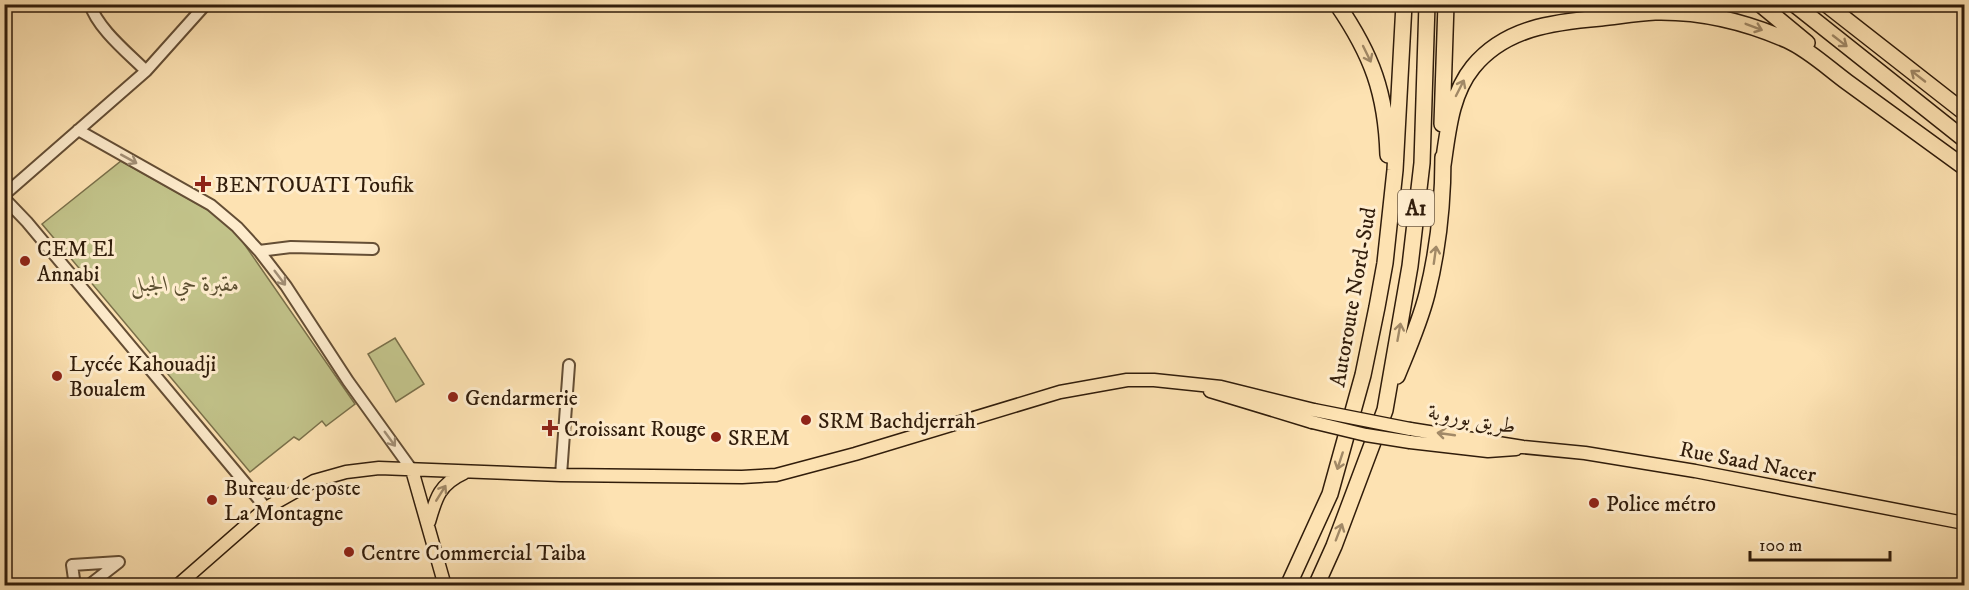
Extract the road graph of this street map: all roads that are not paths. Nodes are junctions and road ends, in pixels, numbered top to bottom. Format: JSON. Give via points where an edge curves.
{"nodes":[{"id":1,"x":90,"y":4,"type":"edge"},
{"id":2,"x":206,"y":4,"type":"edge"},
{"id":3,"x":1337,"y":4,"type":"edge"},
{"id":4,"x":1404,"y":4,"type":"edge"},
{"id":5,"x":1427,"y":4,"type":"edge"},
{"id":6,"x":1446,"y":4,"type":"edge"},
{"id":7,"x":1760,"y":4,"type":"edge"},
{"id":8,"x":1794,"y":4,"type":"edge"},
{"id":9,"x":1828,"y":4,"type":"edge"},
{"id":10,"x":146,"y":71,"type":"junction"},
{"id":11,"x":1965,"y":112,"type":"edge"},
{"id":12,"x":78,"y":130,"type":"junction"},
{"id":13,"x":1919,"y":134,"type":"junction"},
{"id":14,"x":1965,"y":139,"type":"edge"},
{"id":15,"x":1443,"y":165,"type":"junction"},
{"id":16,"x":1965,"y":167,"type":"edge"},
{"id":17,"x":4,"y":196,"type":"edge"},
{"id":18,"x":1390,"y":219,"type":"junction"},
{"id":19,"x":373,"y":249,"type":"dead end"},
{"id":20,"x":259,"y":251,"type":"junction"},
{"id":21,"x":569,"y":364,"type":"dead end"},
{"id":22,"x":1384,"y":410,"type":"junction"},
{"id":23,"x":1313,"y":416,"type":"junction"},
{"id":24,"x":1523,"y":447,"type":"junction"},
{"id":25,"x":412,"y":470,"type":"junction"},
{"id":26,"x":465,"y":472,"type":"junction"},
{"id":27,"x":561,"y":475,"type":"junction"},
{"id":28,"x":266,"y":508,"type":"junction"},
{"id":29,"x":429,"y":523,"type":"junction"},
{"id":30,"x":1965,"y":523,"type":"edge"},
{"id":31,"x":75,"y":585,"type":"edge"},
{"id":32,"x":88,"y":585,"type":"edge"},
{"id":33,"x":177,"y":585,"type":"edge"},
{"id":34,"x":445,"y":585,"type":"edge"},
{"id":35,"x":1288,"y":585,"type":"edge"},
{"id":36,"x":1316,"y":585,"type":"edge"}],
"edges":[{"from":1,"to":10,"type":"street","via":[[99,23]]},
{"from":2,"to":10,"type":"street"},
{"from":3,"to":18,"type":"highway","one_way":true,"via":[[1362,44],[1376,78],[1388,140]]},
{"from":4,"to":18,"type":"highway","name":"Autoroute Nord-Sud","number":"A1"},
{"from":22,"to":5,"type":"highway","number":"A1","one_way":true,"via":[[1406,288],[1422,163]]},
{"from":6,"to":15,"type":"highway"},
{"from":7,"to":13,"type":"highway"},
{"from":8,"to":14,"type":"highway","one_way":true},
{"from":11,"to":9,"type":"highway","one_way":true},
{"from":10,"to":12,"type":"street"},
{"from":12,"to":17,"type":"street"},
{"from":12,"to":20,"type":"street","one_way":true,"via":[[211,205]]},
{"from":15,"to":13,"type":"highway","one_way":true,"via":[[1459,90],[1472,68],[1498,43],[1546,25],[1654,12],[1745,24],[1788,41]]},
{"from":13,"to":16,"type":"highway"},
{"from":22,"to":15,"type":"highway","one_way":true,"via":[[1426,297],[1440,217]]},
{"from":17,"to":28,"type":"street"},
{"from":18,"to":35,"type":"highway","name":"Autoroute Nord-Sud","number":"A1","one_way":true,"via":[[1377,307],[1343,451],[1329,494]]},
{"from":19,"to":20,"type":"street","via":[[291,247]]},
{"from":20,"to":25,"type":"street","one_way":true},
{"from":21,"to":27,"type":"street"},
{"from":36,"to":22,"type":"highway","number":"A1","one_way":true},
{"from":24,"to":23,"type":"main road","name":"طريق بوروبة","one_way":true,"bridge":true},
{"from":23,"to":24,"type":"main road","name":"طريق بوروبة","bridge":true,"via":[[1366,435],[1410,442],[1488,451]]},
{"from":23,"to":27,"type":"main road","name":"طريق بوروبة","via":[[1228,398],[1195,385],[1127,380],[1060,392],[776,475]]},
{"from":24,"to":30,"type":"main road","name":"Rue Saad Nacer","via":[[1685,469]]},
{"from":25,"to":26,"type":"main road","name":"طريق بوروبة"},
{"from":25,"to":28,"type":"main road","name":"طريق بوروبة","via":[[346,472],[314,481]]},
{"from":25,"to":29,"type":"main road"},
{"from":26,"to":27,"type":"main road","name":"طريق بوروبة"},
{"from":29,"to":26,"type":"main road","one_way":true,"via":[[443,487]]},
{"from":28,"to":33,"type":"main road","name":"طريق بوروبة"},
{"from":29,"to":34,"type":"main road"},
{"from":31,"to":32,"type":"street","via":[[72,565],[119,562]]}]}
